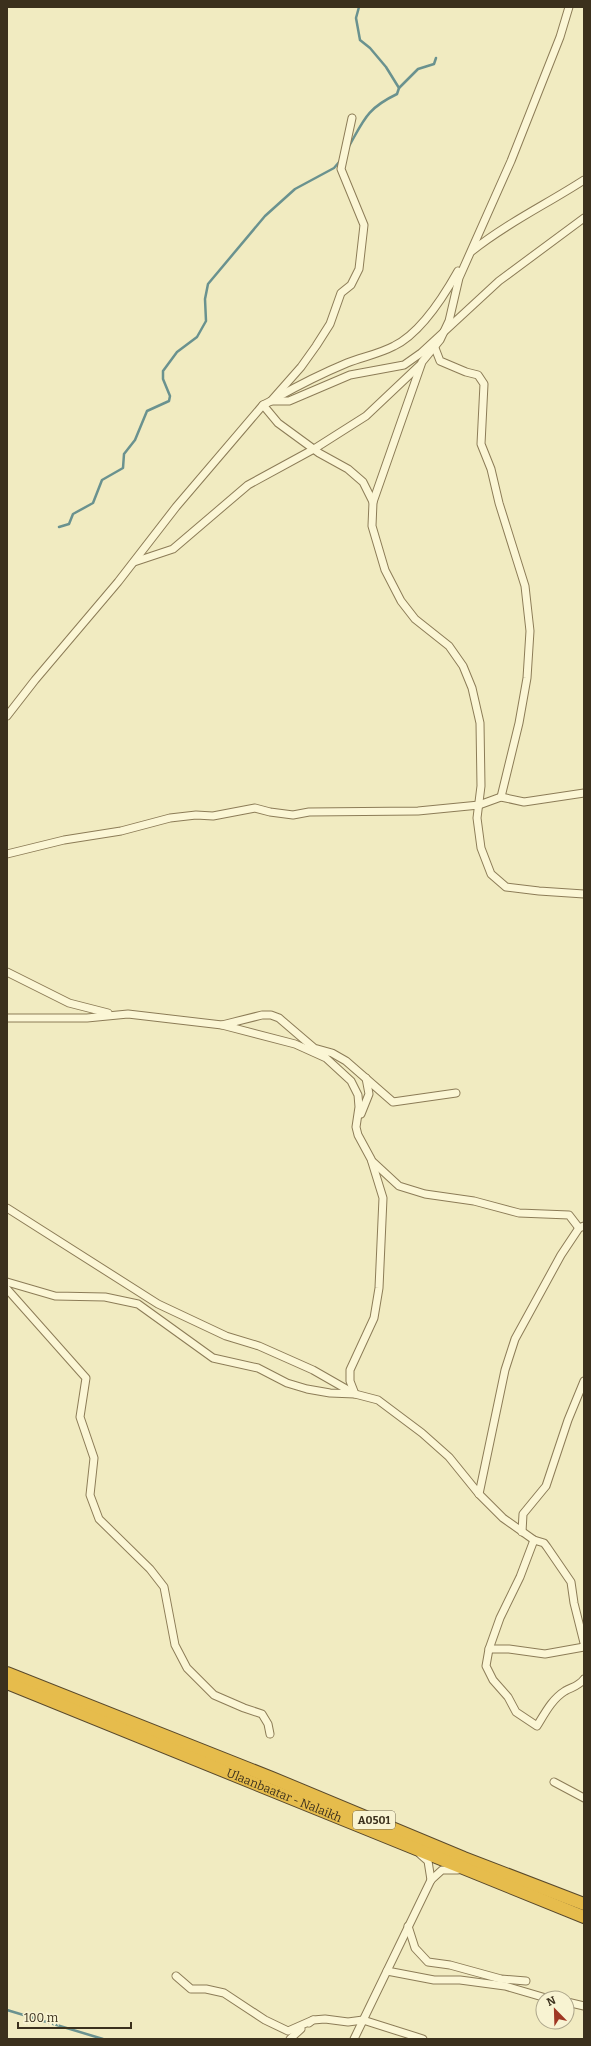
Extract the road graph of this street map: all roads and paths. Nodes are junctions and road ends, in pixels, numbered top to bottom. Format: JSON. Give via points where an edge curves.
{"nodes":[{"id":1,"x":569,"y":7,"type":"edge"},
{"id":2,"x":352,"y":118,"type":"dead end"},
{"id":3,"x":584,"y":180,"type":"edge"},
{"id":4,"x":584,"y":218,"type":"edge"},
{"id":5,"x":470,"y":253,"type":"junction"},
{"id":6,"x":444,"y":331,"type":"junction"},
{"id":7,"x":435,"y":348,"type":"junction"},
{"id":8,"x":422,"y":362,"type":"junction"},
{"id":9,"x":271,"y":401,"type":"junction"},
{"id":10,"x":263,"y":405,"type":"junction"},
{"id":11,"x":314,"y":449,"type":"junction"},
{"id":12,"x":373,"y":502,"type":"junction"},
{"id":13,"x":134,"y":562,"type":"junction"},
{"id":14,"x":7,"y":716,"type":"edge"},
{"id":15,"x":584,"y":793,"type":"edge"},
{"id":16,"x":501,"y":798,"type":"junction"},
{"id":17,"x":479,"y":805,"type":"junction"},
{"id":18,"x":7,"y":854,"type":"edge"},
{"id":19,"x":584,"y":894,"type":"edge"},
{"id":20,"x":7,"y":972,"type":"edge"},
{"id":21,"x":115,"y":1014,"type":"junction"},
{"id":22,"x":7,"y":1018,"type":"edge"},
{"id":23,"x":222,"y":1025,"type":"junction"},
{"id":24,"x":326,"y":1058,"type":"junction"},
{"id":25,"x":366,"y":1078,"type":"junction"},
{"id":26,"x":456,"y":1093,"type":"dead end"},
{"id":27,"x":359,"y":1118,"type":"junction"},
{"id":28,"x":371,"y":1159,"type":"junction"},
{"id":29,"x":7,"y":1208,"type":"edge"},
{"id":30,"x":581,"y":1227,"type":"edge"},
{"id":31,"x":7,"y":1282,"type":"edge"},
{"id":32,"x":7,"y":1289,"type":"edge"},
{"id":33,"x":584,"y":1381,"type":"edge"},
{"id":34,"x":356,"y":1394,"type":"junction"},
{"id":35,"x":479,"y":1494,"type":"junction"},
{"id":36,"x":522,"y":1532,"type":"junction"},
{"id":37,"x":534,"y":1540,"type":"junction"},
{"id":38,"x":584,"y":1643,"type":"edge"},
{"id":39,"x":584,"y":1647,"type":"edge"},
{"id":40,"x":489,"y":1649,"type":"junction"},
{"id":41,"x":7,"y":1672,"type":"edge"},
{"id":42,"x":584,"y":1679,"type":"edge"},
{"id":43,"x":7,"y":1683,"type":"edge"},
{"id":44,"x":270,"y":1734,"type":"dead end"},
{"id":45,"x":554,"y":1782,"type":"dead end"},
{"id":46,"x":584,"y":1798,"type":"edge"},
{"id":47,"x":410,"y":1847,"type":"junction"},
{"id":48,"x":470,"y":1870,"type":"junction"},
{"id":49,"x":431,"y":1880,"type":"junction"},
{"id":50,"x":584,"y":1904,"type":"edge"},
{"id":51,"x":584,"y":1917,"type":"edge"},
{"id":52,"x":408,"y":1926,"type":"junction"},
{"id":53,"x":386,"y":1971,"type":"junction"},
{"id":54,"x":176,"y":1976,"type":"dead end"},
{"id":55,"x":526,"y":1981,"type":"dead end"},
{"id":56,"x":535,"y":1995,"type":"edge"},
{"id":57,"x":313,"y":2020,"type":"junction"},
{"id":58,"x":364,"y":2020,"type":"junction"},
{"id":59,"x":290,"y":2039,"type":"edge"},
{"id":60,"x":354,"y":2039,"type":"edge"},
{"id":61,"x":423,"y":2039,"type":"edge"}],
"edges":[{"from":1,"to":5,"type":"street","via":[[560,37],[511,160],[486,222]]},
{"from":2,"to":9,"type":"street","via":[[341,170],[364,225],[359,269],[351,285],[341,293],[330,324],[316,346],[301,368]]},
{"from":3,"to":5,"type":"street","via":[[490,237]]},
{"from":4,"to":6,"type":"street","via":[[500,280]]},
{"from":5,"to":6,"type":"street","via":[[459,278],[449,321]]},
{"from":5,"to":9,"type":"street","via":[[443,297],[421,324],[394,346],[346,363],[306,381]]},
{"from":6,"to":7,"type":"street"},
{"from":6,"to":9,"type":"street","via":[[422,353],[404,365],[350,375],[289,401]]},
{"from":7,"to":8,"type":"street"},
{"from":7,"to":16,"type":"street","via":[[440,361],[478,374],[484,384],[480,422],[481,444],[491,469],[525,586],[530,631],[527,678],[511,764]]},
{"from":8,"to":11,"type":"street","via":[[366,416]]},
{"from":8,"to":12,"type":"street"},
{"from":9,"to":10,"type":"street"},
{"from":10,"to":11,"type":"street","via":[[278,423]]},
{"from":10,"to":13,"type":"street","via":[[176,507]]},
{"from":11,"to":12,"type":"street","via":[[352,472],[363,482]]},
{"from":11,"to":13,"type":"street","via":[[248,484],[173,549]]},
{"from":12,"to":17,"type":"street","via":[[372,526],[385,570],[401,601],[415,619],[449,646],[463,666],[472,688],[480,723]]},
{"from":13,"to":14,"type":"street"},
{"from":15,"to":16,"type":"street","via":[[524,802]]},
{"from":16,"to":17,"type":"street"},
{"from":17,"to":18,"type":"street","via":[[418,811],[309,812],[293,815],[250,809],[213,816],[170,818],[121,831]]},
{"from":17,"to":19,"type":"street","via":[[477,818],[481,848],[491,874],[506,887]]},
{"from":20,"to":21,"type":"street","via":[[69,1003]]},
{"from":21,"to":22,"type":"street","via":[[87,1018]]},
{"from":21,"to":23,"type":"street"},
{"from":23,"to":24,"type":"street","via":[[284,1040]]},
{"from":23,"to":25,"type":"street","via":[[271,1015],[279,1018],[314,1048],[332,1053],[346,1061]]},
{"from":24,"to":25,"type":"street"},
{"from":24,"to":27,"type":"street","via":[[336,1065],[354,1086],[358,1095]]},
{"from":25,"to":26,"type":"street","via":[[393,1102]]},
{"from":25,"to":27,"type":"street","via":[[369,1094]]},
{"from":27,"to":28,"type":"street","via":[[356,1127],[358,1135]]},
{"from":28,"to":30,"type":"street","via":[[399,1186],[425,1194],[474,1201],[519,1213],[569,1215]]},
{"from":28,"to":34,"type":"street","via":[[382,1198],[379,1288],[374,1318],[350,1370],[350,1381]]},
{"from":29,"to":34,"type":"street","via":[[158,1304],[226,1336],[259,1346],[306,1367]]},
{"from":30,"to":35,"type":"street","via":[[557,1261],[514,1339]]},
{"from":31,"to":34,"type":"street","via":[[55,1296],[105,1297],[138,1304],[213,1358],[258,1368],[287,1383],[307,1389]]},
{"from":32,"to":44,"type":"street","via":[[86,1378],[80,1417],[94,1458],[90,1495],[99,1519],[150,1569],[164,1587],[175,1645],[187,1668],[214,1695],[262,1714]]},
{"from":33,"to":36,"type":"street","via":[[546,1486],[523,1514]]},
{"from":34,"to":35,"type":"street","via":[[378,1400],[422,1433],[449,1457]]},
{"from":35,"to":36,"type":"street","via":[[503,1518]]},
{"from":36,"to":37,"type":"street"},
{"from":37,"to":38,"type":"street","via":[[544,1544],[571,1582]]},
{"from":37,"to":40,"type":"street"},
{"from":39,"to":40,"type":"street","via":[[545,1654]]},
{"from":40,"to":42,"type":"street","via":[[486,1666],[493,1680],[508,1697],[516,1712],[537,1726],[551,1704]]},
{"from":41,"to":50,"type":"highway","name":"Ulaanbaatar - Nalaikh","number":"A0501","via":[[464,1858]]},
{"from":43,"to":47,"type":"highway","name":"Ulaanbaatar - Nalaikh","number":"A0501"},
{"from":45,"to":46,"type":"street"},
{"from":47,"to":48,"type":"highway","name":"Ulaanbaatar - Nalaikh","number":"A0501"},
{"from":47,"to":49,"type":"street","via":[[428,1861]]},
{"from":48,"to":49,"type":"street","via":[[442,1870]]},
{"from":48,"to":51,"type":"highway","name":"Ulaanbaatar - Nalaikh","number":"A0501"},
{"from":49,"to":52,"type":"street"},
{"from":52,"to":53,"type":"street"},
{"from":52,"to":55,"type":"street","via":[[415,1948],[428,1962],[450,1965],[501,1979]]},
{"from":53,"to":56,"type":"street","via":[[434,1980],[460,1980],[506,1986]]},
{"from":53,"to":58,"type":"street"},
{"from":54,"to":57,"type":"street","via":[[190,1989],[224,1993],[265,2020],[288,2031]]},
{"from":57,"to":58,"type":"street"},
{"from":57,"to":59,"type":"street"},
{"from":58,"to":60,"type":"street"},
{"from":58,"to":61,"type":"street"}]}
